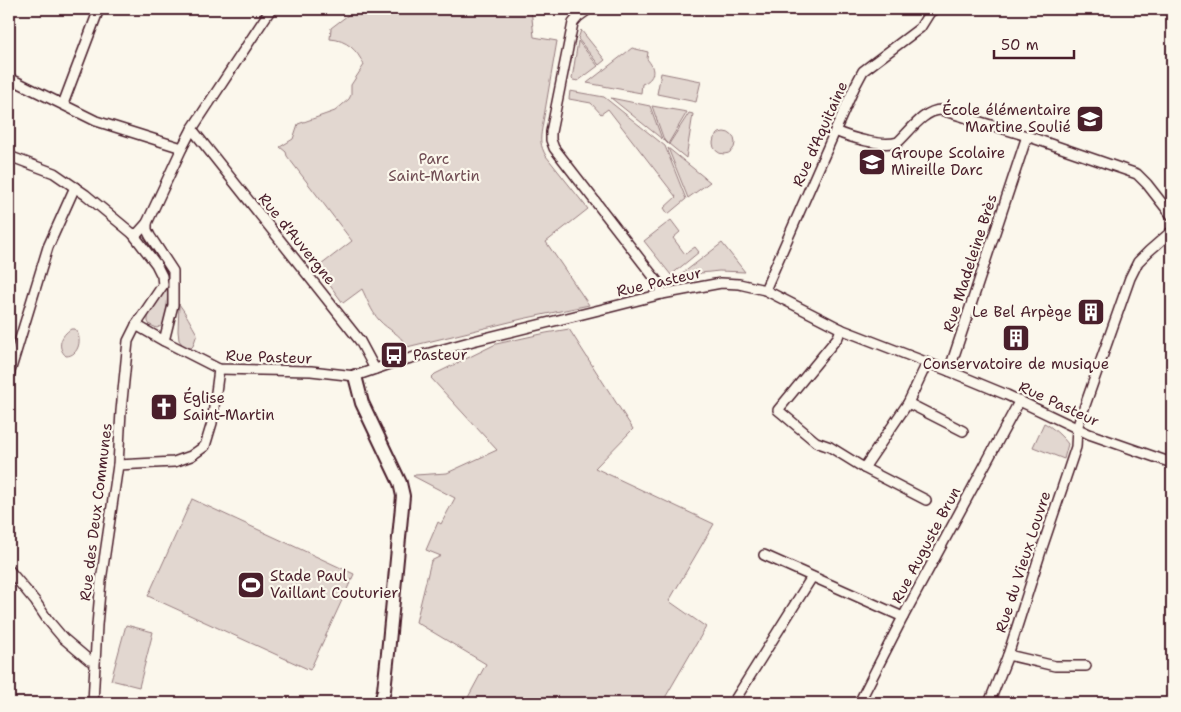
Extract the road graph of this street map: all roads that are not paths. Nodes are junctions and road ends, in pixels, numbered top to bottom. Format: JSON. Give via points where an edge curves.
{"nodes":[{"id":1,"x":99,"y":9,"type":"edge"},
{"id":2,"x":271,"y":9,"type":"edge"},
{"id":3,"x":589,"y":9,"type":"edge"},
{"id":4,"x":930,"y":10,"type":"edge"},
{"id":5,"x":9,"y":78,"type":"edge"},
{"id":6,"x":63,"y":104,"type":"junction"},
{"id":7,"x":192,"y":129,"type":"junction"},
{"id":8,"x":835,"y":131,"type":"junction"},
{"id":9,"x":1027,"y":136,"type":"junction"},
{"id":10,"x":182,"y":148,"type":"junction"},
{"id":11,"x":9,"y":156,"type":"edge"},
{"id":12,"x":75,"y":187,"type":"junction"},
{"id":13,"x":1172,"y":216,"type":"edge"},
{"id":14,"x":147,"y":223,"type":"junction"},
{"id":15,"x":1172,"y":231,"type":"edge"},
{"id":16,"x":133,"y":234,"type":"junction"},
{"id":17,"x":766,"y":290,"type":"junction"},
{"id":18,"x":662,"y":294,"type":"junction"},
{"id":19,"x":136,"y":325,"type":"junction"},
{"id":20,"x":841,"y":329,"type":"junction"},
{"id":21,"x":164,"y":341,"type":"junction"},
{"id":22,"x":927,"y":363,"type":"junction"},
{"id":23,"x":219,"y":369,"type":"junction"},
{"id":24,"x":376,"y":369,"type":"junction"},
{"id":25,"x":949,"y":371,"type":"junction"},
{"id":26,"x":9,"y":375,"type":"edge"},
{"id":27,"x":355,"y":376,"type":"junction"},
{"id":28,"x":1020,"y":400,"type":"junction"},
{"id":29,"x":908,"y":403,"type":"junction"},
{"id":30,"x":1077,"y":428,"type":"junction"},
{"id":31,"x":963,"y":431,"type":"dead end"},
{"id":32,"x":1172,"y":463,"type":"edge"},
{"id":33,"x":118,"y":465,"type":"junction"},
{"id":34,"x":864,"y":468,"type":"junction"},
{"id":35,"x":926,"y":500,"type":"dead end"},
{"id":36,"x":764,"y":555,"type":"dead end"},
{"id":37,"x":9,"y":570,"type":"edge"},
{"id":38,"x":812,"y":576,"type":"junction"},
{"id":39,"x":903,"y":617,"type":"junction"},
{"id":40,"x":1008,"y":656,"type":"junction"},
{"id":41,"x":95,"y":661,"type":"junction"},
{"id":42,"x":1086,"y":666,"type":"dead end"},
{"id":43,"x":93,"y":703,"type":"edge"},
{"id":44,"x":381,"y":703,"type":"edge"},
{"id":45,"x":733,"y":703,"type":"edge"},
{"id":46,"x":859,"y":703,"type":"edge"},
{"id":47,"x":989,"y":703,"type":"edge"}],
"edges":[{"from":1,"to":6,"type":"street"},
{"from":2,"to":7,"type":"street"},
{"from":3,"to":18,"type":"street","via":[[572,23],[551,140],[660,285]]},
{"from":4,"to":8,"type":"street","name":"Rue d'Aquitaine","via":[[920,28],[863,71]]},
{"from":5,"to":6,"type":"street"},
{"from":6,"to":10,"type":"street","via":[[96,121]]},
{"from":7,"to":10,"type":"street"},
{"from":7,"to":24,"type":"street","name":"Rue d'Auvergne","via":[[360,341]]},
{"from":8,"to":9,"type":"street","via":[[849,137],[893,144],[927,113],[941,110]]},
{"from":8,"to":17,"type":"street","name":"Rue d'Aquitaine"},
{"from":9,"to":13,"type":"street","via":[[1137,174]]},
{"from":9,"to":25,"type":"street","name":"Rue Madeleine Brès"},
{"from":10,"to":14,"type":"street"},
{"from":11,"to":12,"type":"street","via":[[54,173]]},
{"from":12,"to":16,"type":"street"},
{"from":12,"to":26,"type":"street","via":[[48,247]]},
{"from":14,"to":16,"type":"street"},
{"from":14,"to":21,"type":"street","via":[[150,236],[173,271],[173,305]]},
{"from":15,"to":30,"type":"street","name":"Rue du Vieux Louvre","via":[[1138,262],[1130,278]]},
{"from":16,"to":19,"type":"street","name":"Rue des Deux Communes","via":[[156,264],[163,281]]},
{"from":17,"to":18,"type":"street","name":"Rue Pasteur","via":[[721,283]]},
{"from":17,"to":20,"type":"street","name":"Rue Pasteur"},
{"from":18,"to":24,"type":"street","name":"Rue Pasteur"},
{"from":19,"to":21,"type":"street","name":"Rue Pasteur"},
{"from":19,"to":33,"type":"street","name":"Rue des Deux Communes","via":[[128,340]]},
{"from":20,"to":22,"type":"street","name":"Rue Pasteur"},
{"from":20,"to":34,"type":"street","via":[[838,337],[778,410],[816,442]]},
{"from":21,"to":23,"type":"street","name":"Rue Pasteur"},
{"from":22,"to":25,"type":"street","name":"Rue Pasteur"},
{"from":22,"to":29,"type":"street"},
{"from":23,"to":27,"type":"street","name":"Rue Pasteur","via":[[311,371]]},
{"from":23,"to":33,"type":"street","via":[[212,423],[205,446],[174,462]]},
{"from":24,"to":27,"type":"street","name":"Rue Pasteur"},
{"from":25,"to":28,"type":"street","name":"Rue Pasteur"},
{"from":27,"to":44,"type":"street","via":[[362,403],[403,496]]},
{"from":28,"to":30,"type":"street","name":"Rue Pasteur"},
{"from":28,"to":39,"type":"street","name":"Rue Auguste Brun"},
{"from":29,"to":31,"type":"street"},
{"from":29,"to":34,"type":"street"},
{"from":30,"to":32,"type":"street","name":"Rue Pasteur"},
{"from":30,"to":40,"type":"street","name":"Rue du Vieux Louvre","via":[[1076,447]]},
{"from":33,"to":41,"type":"street","name":"Rue des Deux Communes","via":[[101,581]]},
{"from":34,"to":35,"type":"street"},
{"from":36,"to":38,"type":"street"},
{"from":37,"to":41,"type":"street","via":[[63,638],[89,660]]},
{"from":38,"to":39,"type":"street"},
{"from":38,"to":45,"type":"street"},
{"from":39,"to":46,"type":"street","name":"Rue Auguste Brun"},
{"from":40,"to":42,"type":"street","via":[[1055,666]]},
{"from":40,"to":47,"type":"street","name":"Rue du Vieux Louvre"},
{"from":41,"to":43,"type":"street","name":"Rue des Deux Communes"}]}
